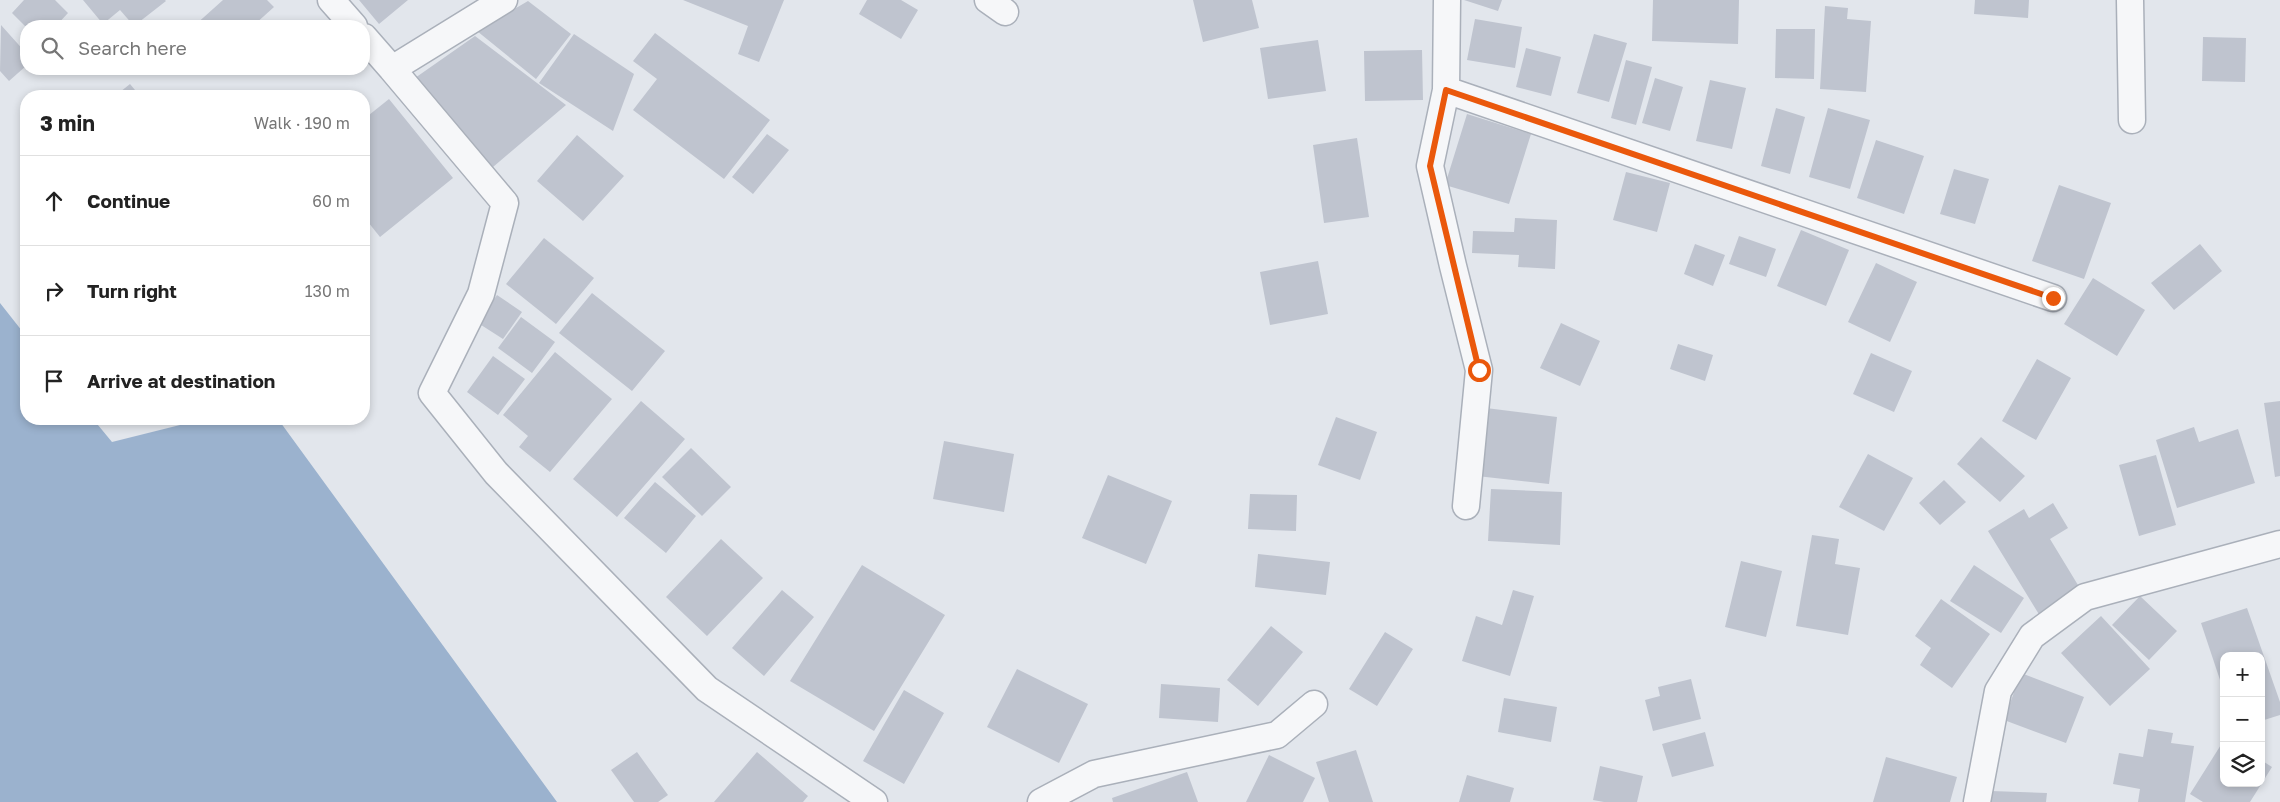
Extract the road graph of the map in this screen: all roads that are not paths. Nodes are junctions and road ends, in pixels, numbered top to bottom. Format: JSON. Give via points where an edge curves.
{"nodes":[{"id":1,"x":331,"y":0,"type":"edge"},
{"id":2,"x":504,"y":0,"type":"edge"},
{"id":3,"x":1447,"y":0,"type":"edge"},
{"id":4,"x":2130,"y":0,"type":"edge"},
{"id":5,"x":349,"y":20,"type":"edge"},
{"id":6,"x":370,"y":44,"type":"edge"},
{"id":7,"x":392,"y":69,"type":"junction"},
{"id":8,"x":1446,"y":90,"type":"junction"},
{"id":9,"x":2132,"y":120,"type":"dead end"},
{"id":10,"x":2053,"y":298,"type":"dead end"},
{"id":11,"x":1466,"y":506,"type":"dead end"},
{"id":12,"x":2280,"y":544,"type":"edge"},
{"id":13,"x":1314,"y":704,"type":"dead end"},
{"id":14,"x":874,"y":802,"type":"edge"},
{"id":15,"x":1041,"y":802,"type":"edge"},
{"id":16,"x":1977,"y":802,"type":"edge"}],
"edges":[{"from":1,"to":5,"type":"street"},
{"from":2,"to":7,"type":"street"},
{"from":3,"to":8,"type":"street"},
{"from":4,"to":9,"type":"street"},
{"from":6,"to":7,"type":"street"},
{"from":7,"to":14,"type":"street","via":[[505,203],[481,294],[432,393],[496,473],[707,689]]},
{"from":8,"to":10,"type":"street"},
{"from":8,"to":11,"type":"street","via":[[1430,166],[1479,370]]},
{"from":12,"to":16,"type":"street","via":[[2085,597],[2032,636],[1998,691]]},
{"from":13,"to":15,"type":"street","via":[[1277,735],[1094,774]]}]}
